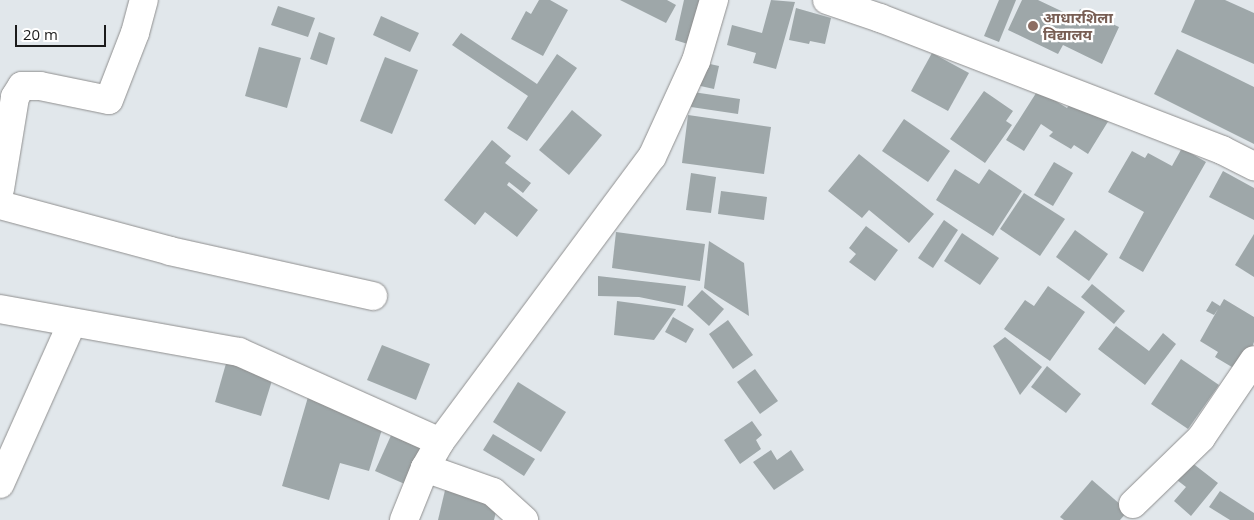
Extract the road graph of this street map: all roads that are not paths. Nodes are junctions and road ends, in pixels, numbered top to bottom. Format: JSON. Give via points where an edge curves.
{"nodes":[{"id":1,"x":144,"y":0,"type":"edge"},
{"id":2,"x":714,"y":0,"type":"edge"},
{"id":3,"x":827,"y":0,"type":"edge"},
{"id":4,"x":1254,"y":166,"type":"edge"},
{"id":5,"x":0,"y":189,"type":"edge"},
{"id":6,"x":0,"y":205,"type":"edge"},
{"id":7,"x":373,"y":296,"type":"dead end"},
{"id":8,"x":0,"y":309,"type":"edge"},
{"id":9,"x":72,"y":322,"type":"junction"},
{"id":10,"x":1254,"y":360,"type":"edge"},
{"id":11,"x":440,"y":442,"type":"junction"},
{"id":12,"x":425,"y":468,"type":"junction"},
{"id":13,"x":0,"y":484,"type":"edge"},
{"id":14,"x":1133,"y":504,"type":"dead end"},
{"id":15,"x":404,"y":520,"type":"edge"},
{"id":16,"x":524,"y":520,"type":"edge"}],
"edges":[{"from":1,"to":5,"type":"street","via":[[136,33],[109,100],[40,86],[22,86],[15,97]]},
{"from":2,"to":11,"type":"street","via":[[696,61],[652,157]]},
{"from":3,"to":4,"type":"street","via":[[1222,150]]},
{"from":6,"to":7,"type":"street","via":[[170,252]]},
{"from":8,"to":9,"type":"street"},
{"from":9,"to":11,"type":"street","via":[[239,352]]},
{"from":9,"to":13,"type":"street"},
{"from":10,"to":14,"type":"street","via":[[1201,438]]},
{"from":11,"to":12,"type":"street"},
{"from":12,"to":15,"type":"street"},
{"from":12,"to":16,"type":"street","via":[[493,492]]}]}
